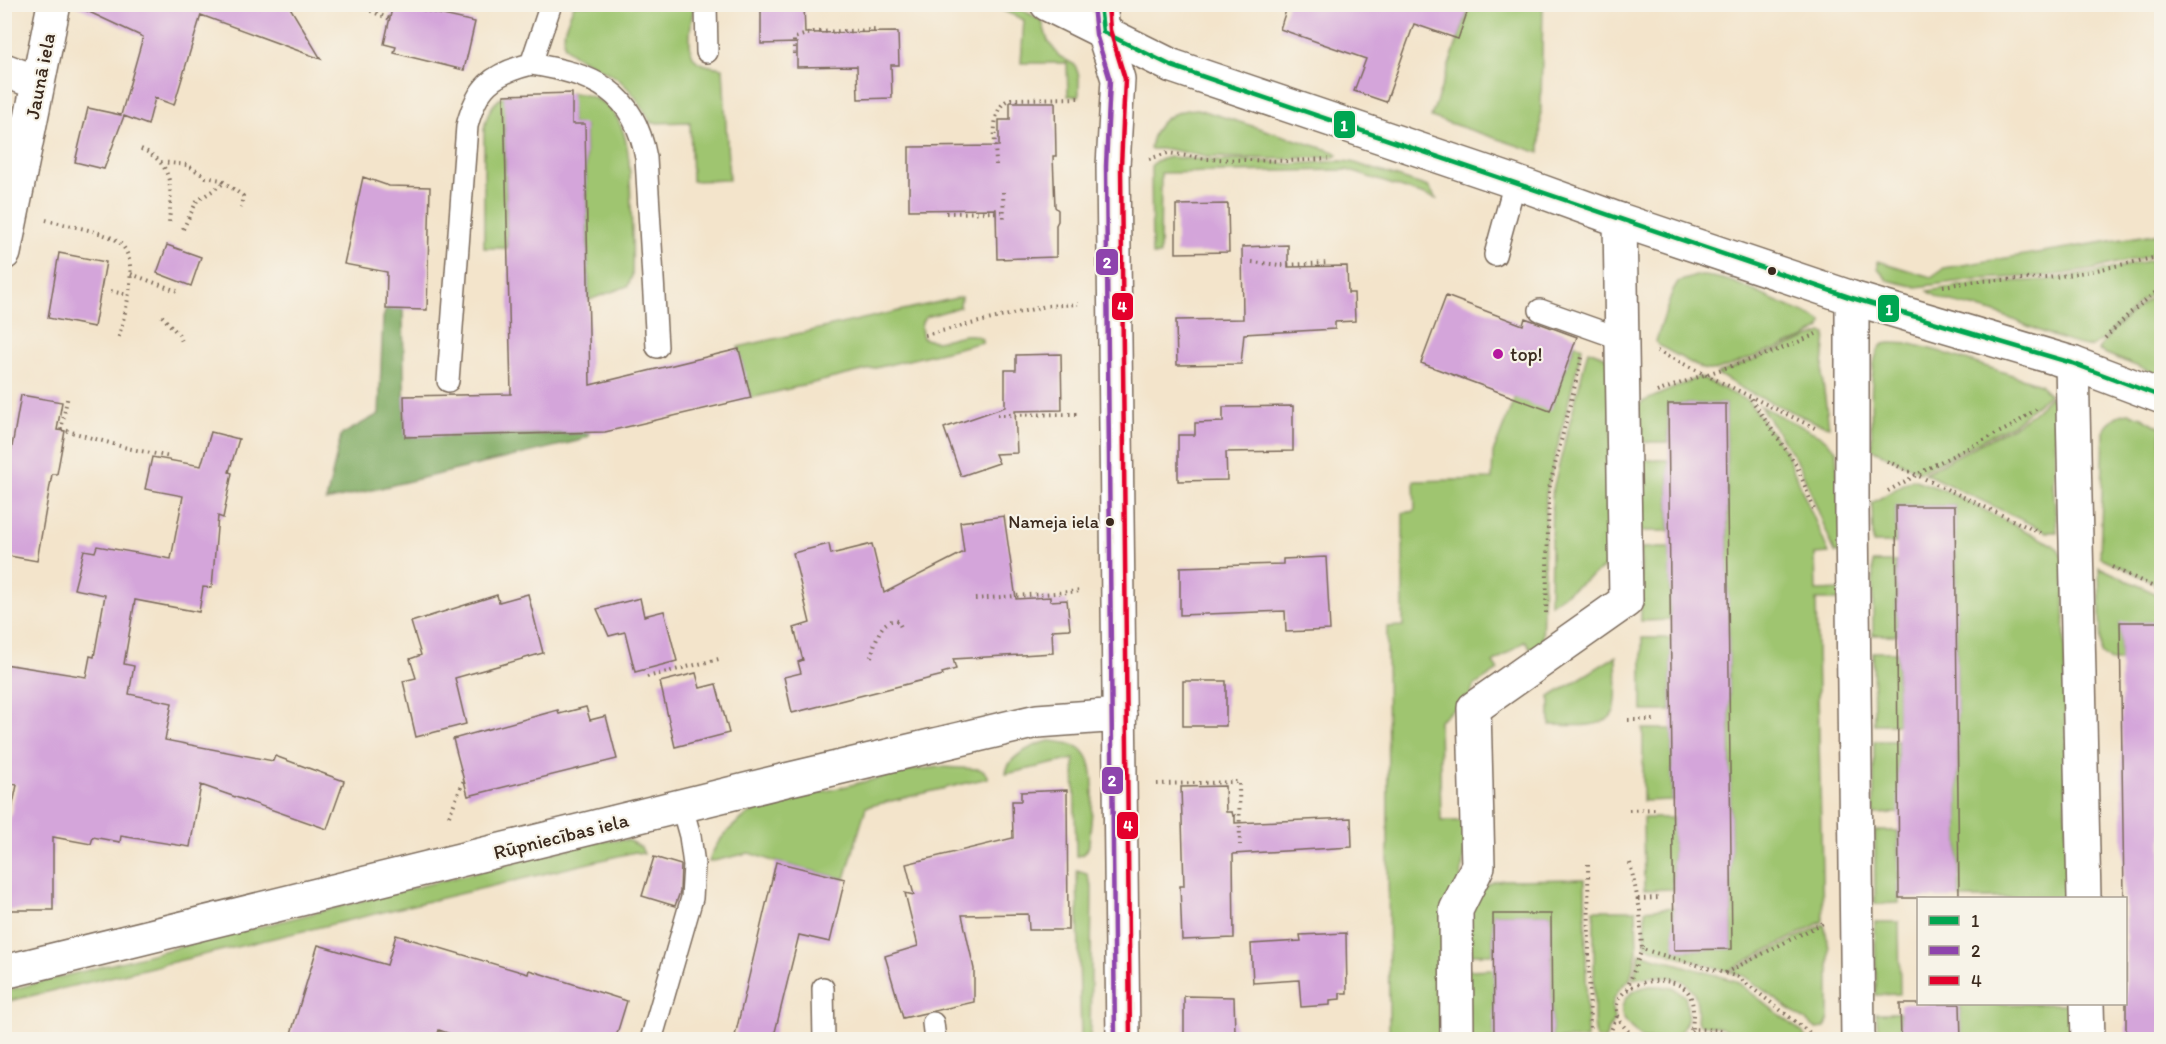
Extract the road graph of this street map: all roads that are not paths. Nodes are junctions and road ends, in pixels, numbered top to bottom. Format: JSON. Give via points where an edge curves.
{"nodes":[{"id":1,"x":54,"y":4,"type":"edge"},
{"id":2,"x":551,"y":4,"type":"edge"},
{"id":3,"x":706,"y":4,"type":"edge"},
{"id":4,"x":1047,"y":4,"type":"edge"},
{"id":5,"x":1102,"y":18,"type":"edge"},
{"id":6,"x":707,"y":52,"type":"dead end"},
{"id":7,"x":531,"y":64,"type":"junction"},
{"id":8,"x":4,"y":70,"type":"edge"},
{"id":9,"x":38,"y":83,"type":"junction"},
{"id":10,"x":17,"y":127,"type":"edge"},
{"id":11,"x":1515,"y":182,"type":"junction"},
{"id":12,"x":1620,"y":220,"type":"junction"},
{"id":13,"x":4,"y":253,"type":"edge"},
{"id":14,"x":1495,"y":255,"type":"dead end"},
{"id":15,"x":1852,"y":298,"type":"junction"},
{"id":16,"x":1540,"y":310,"type":"dead end"},
{"id":17,"x":1622,"y":339,"type":"junction"},
{"id":18,"x":657,"y":347,"type":"dead end"},
{"id":19,"x":2072,"y":363,"type":"junction"},
{"id":20,"x":448,"y":381,"type":"dead end"},
{"id":21,"x":2161,"y":395,"type":"edge"},
{"id":22,"x":1120,"y":715,"type":"junction"},
{"id":23,"x":682,"y":807,"type":"junction"},
{"id":24,"x":2084,"y":897,"type":"edge"},
{"id":25,"x":4,"y":972,"type":"edge"},
{"id":26,"x":823,"y":988,"type":"dead end"},
{"id":27,"x":2087,"y":1005,"type":"edge"},
{"id":28,"x":651,"y":1040,"type":"edge"},
{"id":29,"x":824,"y":1040,"type":"edge"},
{"id":30,"x":1123,"y":1040,"type":"edge"},
{"id":31,"x":1457,"y":1040,"type":"edge"},
{"id":32,"x":1858,"y":1040,"type":"edge"},
{"id":33,"x":2088,"y":1040,"type":"edge"}],
"edges":[{"from":1,"to":9,"type":"street","name":"Jaunā iela"},
{"from":2,"to":7,"type":"lane"},
{"from":3,"to":6,"type":"lane"},
{"from":4,"to":5,"type":"street"},
{"from":5,"to":11,"type":"street","via":[[1172,66]]},
{"from":5,"to":22,"type":"street","via":[[1118,79],[1113,166]]},
{"from":7,"to":18,"type":"lane","via":[[591,79],[614,95],[635,121],[646,158]]},
{"from":7,"to":20,"type":"lane","via":[[489,83],[478,94],[469,117]]},
{"from":8,"to":9,"type":"street"},
{"from":9,"to":10,"type":"street","name":"Jaunā iela"},
{"from":10,"to":13,"type":"street","name":"Jaunā iela"},
{"from":11,"to":12,"type":"street"},
{"from":11,"to":14,"type":"lane"},
{"from":12,"to":15,"type":"street"},
{"from":12,"to":17,"type":"street"},
{"from":15,"to":19,"type":"street"},
{"from":15,"to":32,"type":"street"},
{"from":16,"to":17,"type":"lane"},
{"from":17,"to":31,"type":"street","via":[[1626,601],[1474,708],[1478,866],[1456,910]]},
{"from":19,"to":21,"type":"street"},
{"from":19,"to":24,"type":"street"},
{"from":22,"to":23,"type":"street","name":"Rūpniecības iela","via":[[1037,721]]},
{"from":22,"to":30,"type":"street"},
{"from":23,"to":25,"type":"street","name":"Rūpniecības iela"},
{"from":23,"to":28,"type":"lane","via":[[694,866],[692,898]]},
{"from":26,"to":29,"type":"lane"},
{"from":27,"to":33,"type":"street"}]}
